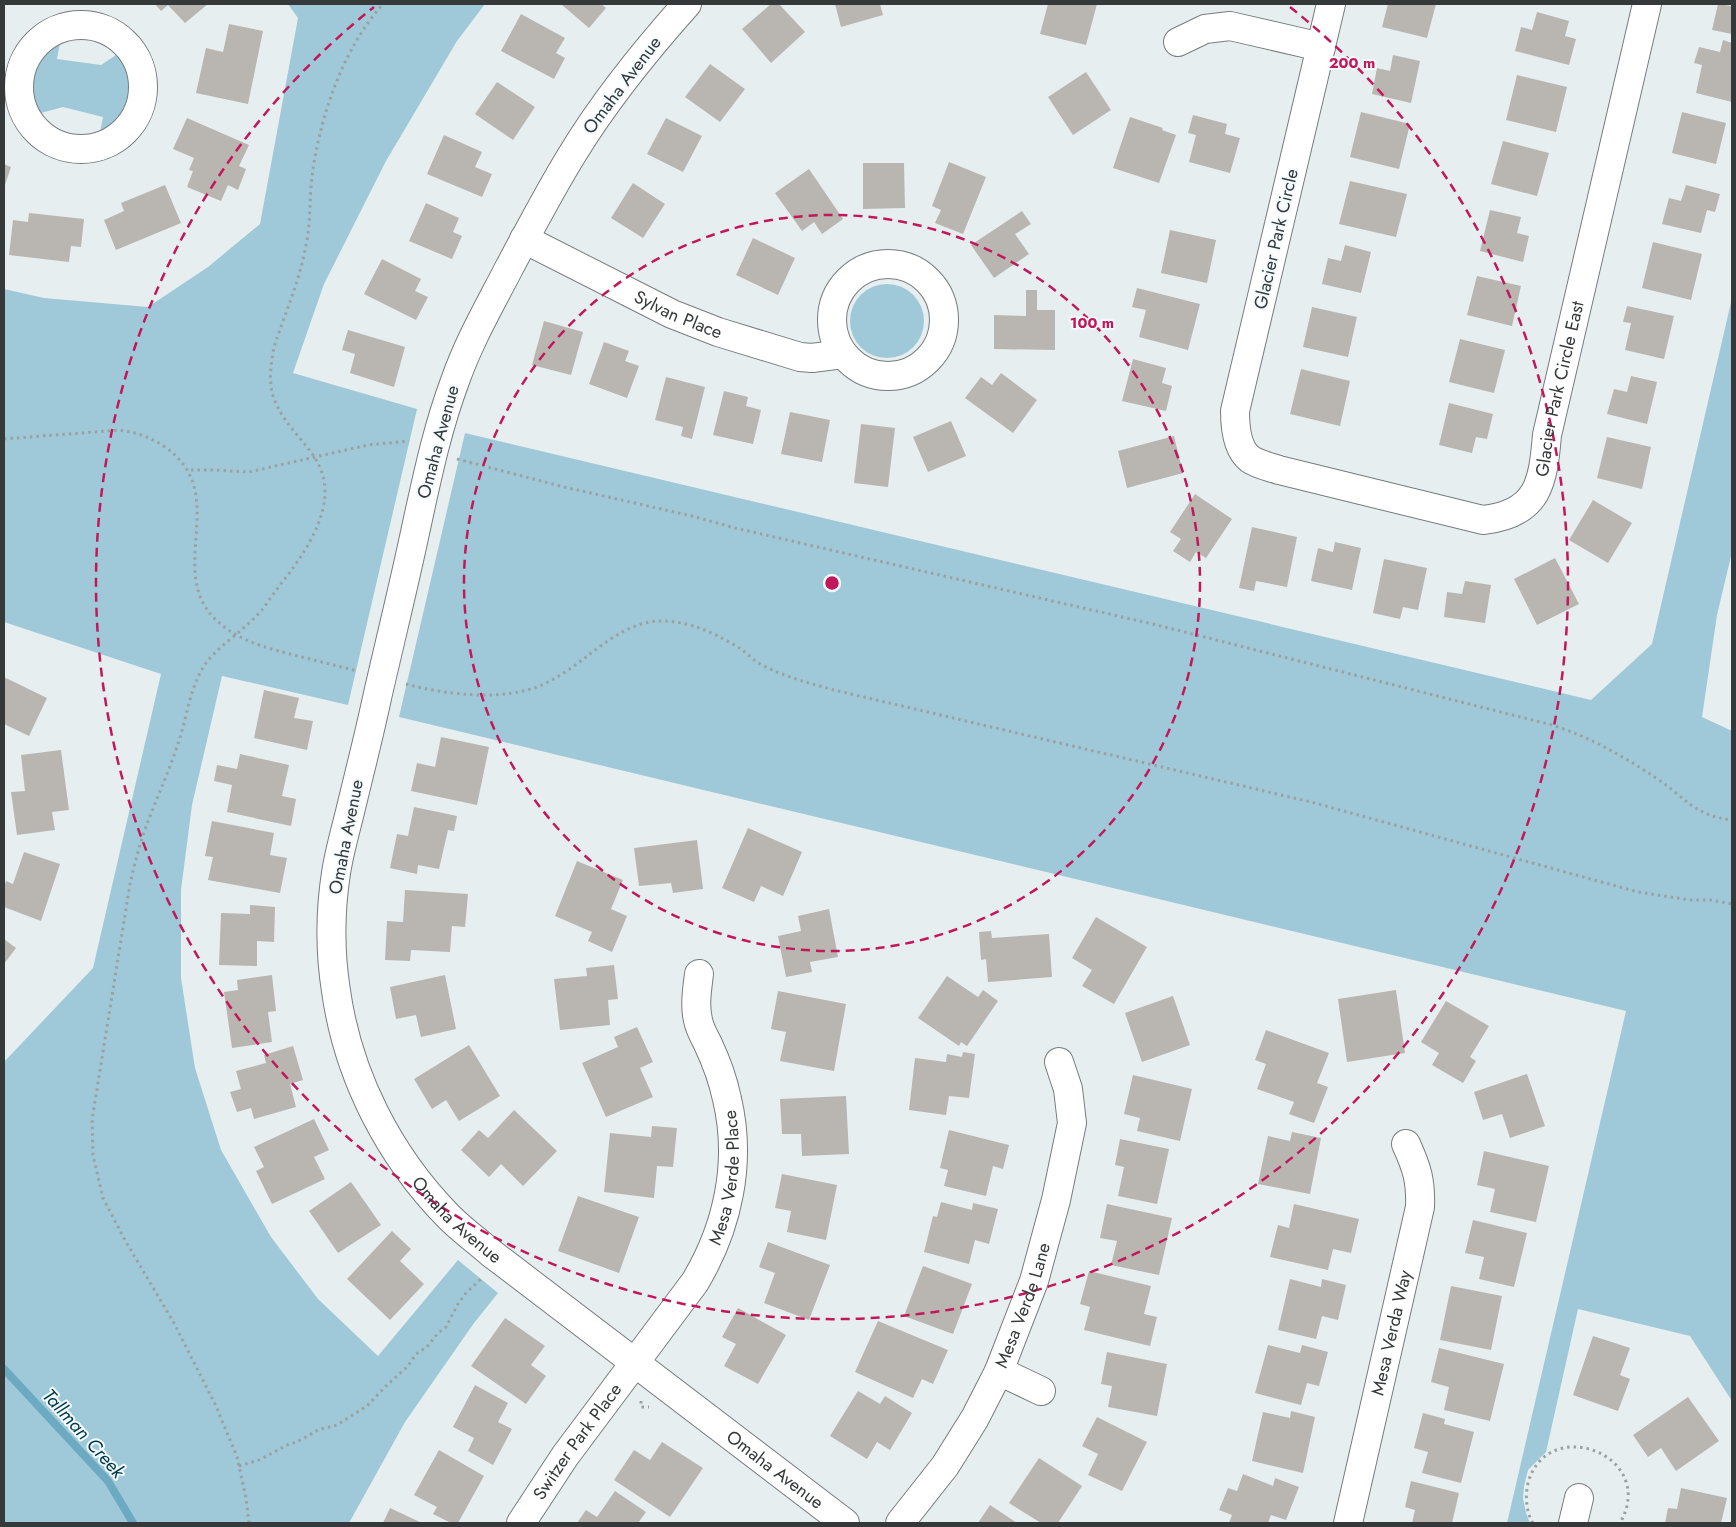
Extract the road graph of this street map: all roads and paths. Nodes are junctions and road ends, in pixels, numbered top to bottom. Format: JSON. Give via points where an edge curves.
{"nodes":[{"id":1,"x":383,"y":4,"type":"edge"},
{"id":2,"x":687,"y":4,"type":"edge"},
{"id":3,"x":1331,"y":4,"type":"edge"},
{"id":4,"x":1646,"y":4,"type":"edge"},
{"id":5,"x":1178,"y":42,"type":"dead end"},
{"id":6,"x":1321,"y":47,"type":"junction"},
{"id":7,"x":12,"y":75,"type":"edge"},
{"id":8,"x":524,"y":239,"type":"junction"},
{"id":9,"x":843,"y":354,"type":"junction"},
{"id":10,"x":4,"y":439,"type":"edge"},
{"id":11,"x":422,"y":448,"type":"junction"},
{"id":12,"x":314,"y":458,"type":"junction"},
{"id":13,"x":1262,"y":464,"type":"joint"},
{"id":14,"x":191,"y":470,"type":"dead end"},
{"id":15,"x":234,"y":635,"type":"junction"},
{"id":16,"x":359,"y":671,"type":"dead end"},
{"id":17,"x":403,"y":683,"type":"dead end"},
{"id":18,"x":1732,"y":820,"type":"edge"},
{"id":19,"x":1732,"y":904,"type":"edge"},
{"id":20,"x":699,"y":974,"type":"dead end"},
{"id":21,"x":1059,"y":1062,"type":"dead end"},
{"id":22,"x":1406,"y":1144,"type":"dead end"},
{"id":23,"x":483,"y":1277,"type":"dead end"},
{"id":24,"x":636,"y":1363,"type":"junction"},
{"id":25,"x":999,"y":1371,"type":"junction"},
{"id":26,"x":1041,"y":1391,"type":"dead end"},
{"id":27,"x":239,"y":1466,"type":"junction"},
{"id":28,"x":249,"y":1523,"type":"edge"},
{"id":29,"x":521,"y":1523,"type":"edge"},
{"id":30,"x":845,"y":1523,"type":"edge"},
{"id":31,"x":900,"y":1523,"type":"edge"},
{"id":32,"x":1348,"y":1523,"type":"edge"}],
"edges":[{"from":1,"to":12,"type":"path","via":[[353,48],[324,121],[312,178],[303,263],[272,359],[271,383],[277,405]]},
{"from":2,"to":8,"type":"street","name":"Omaha Avenue","via":[[596,117],[560,173]]},
{"from":3,"to":6,"type":"street","name":"Glacier Park Circle"},
{"from":4,"to":13,"type":"street","name":"Glacier Park Circle East","via":[[1547,435],[1545,465],[1536,491],[1527,502],[1504,516],[1483,520]]},
{"from":5,"to":6,"type":"street","via":[[1204,29],[1230,26]]},
{"from":6,"to":13,"type":"street","name":"Glacier Park Circle","via":[[1235,411],[1241,447],[1249,458]]},
{"from":7,"to":7,"type":"street","via":[[27,118],[42,135],[61,146],[75,149],[111,141],[128,128],[141,101],[141,71],[135,57],[115,35],[101,28],[86,25],[56,30],[32,48]]},
{"from":8,"to":9,"type":"street","name":"Sylvan Place","via":[[649,303],[718,332],[800,357]]},
{"from":8,"to":11,"type":"street","name":"Omaha Avenue"},
{"from":9,"to":9,"type":"street","via":[[874,375],[900,375],[922,365],[939,346],[945,322],[940,297],[934,287],[916,271],[897,264],[877,265],[858,273],[843,287],[834,305],[834,336]]},
{"from":10,"to":15,"type":"path","via":[[124,431],[153,439],[174,454],[187,470],[197,502],[194,573],[198,589],[212,615]]},
{"from":11,"to":12,"type":"path","via":[[368,445]]},
{"from":11,"to":18,"type":"path","via":[[735,528],[1157,625],[1552,725],[1582,735],[1625,758],[1705,814]]},
{"from":11,"to":24,"type":"street","name":"Omaha Avenue","via":[[378,696],[336,873],[332,963],[342,1025],[358,1078],[374,1113],[398,1155],[422,1187],[460,1228]]},
{"from":12,"to":14,"type":"path","via":[[249,472]]},
{"from":12,"to":15,"type":"path","via":[[324,475],[325,492],[309,544],[260,612]]},
{"from":15,"to":16,"type":"path","via":[[268,648]]},
{"from":15,"to":27,"type":"path","via":[[212,654],[196,679],[176,750],[135,861],[92,1120],[93,1155],[104,1198],[199,1371]]},
{"from":17,"to":19,"type":"path","via":[[464,694],[530,689],[561,674],[635,626],[661,621],[676,623],[717,635],[760,664],[789,677],[834,690],[1312,802],[1638,892]]},
{"from":20,"to":24,"type":"street","name":"Mesa Verde Place","via":[[699,1023],[717,1066],[730,1117],[730,1192],[719,1234],[704,1268]]},
{"from":21,"to":25,"type":"street","name":"Mesa Verde Lane","via":[[1068,1089],[1072,1123],[1034,1281]]},
{"from":22,"to":32,"type":"street","name":"Mesa Verda Way","via":[[1420,1185],[1420,1207]]},
{"from":23,"to":27,"type":"path","via":[[466,1293],[446,1327],[367,1406],[337,1425],[318,1430],[259,1460]]},
{"from":24,"to":29,"type":"street","name":"Switzer Park Place","via":[[565,1456]]},
{"from":24,"to":30,"type":"street","name":"Omaha Avenue"},
{"from":25,"to":26,"type":"street"},
{"from":25,"to":31,"type":"street","name":"Mesa Verde Lane","via":[[949,1460]]},
{"from":27,"to":28,"type":"path"}]}
